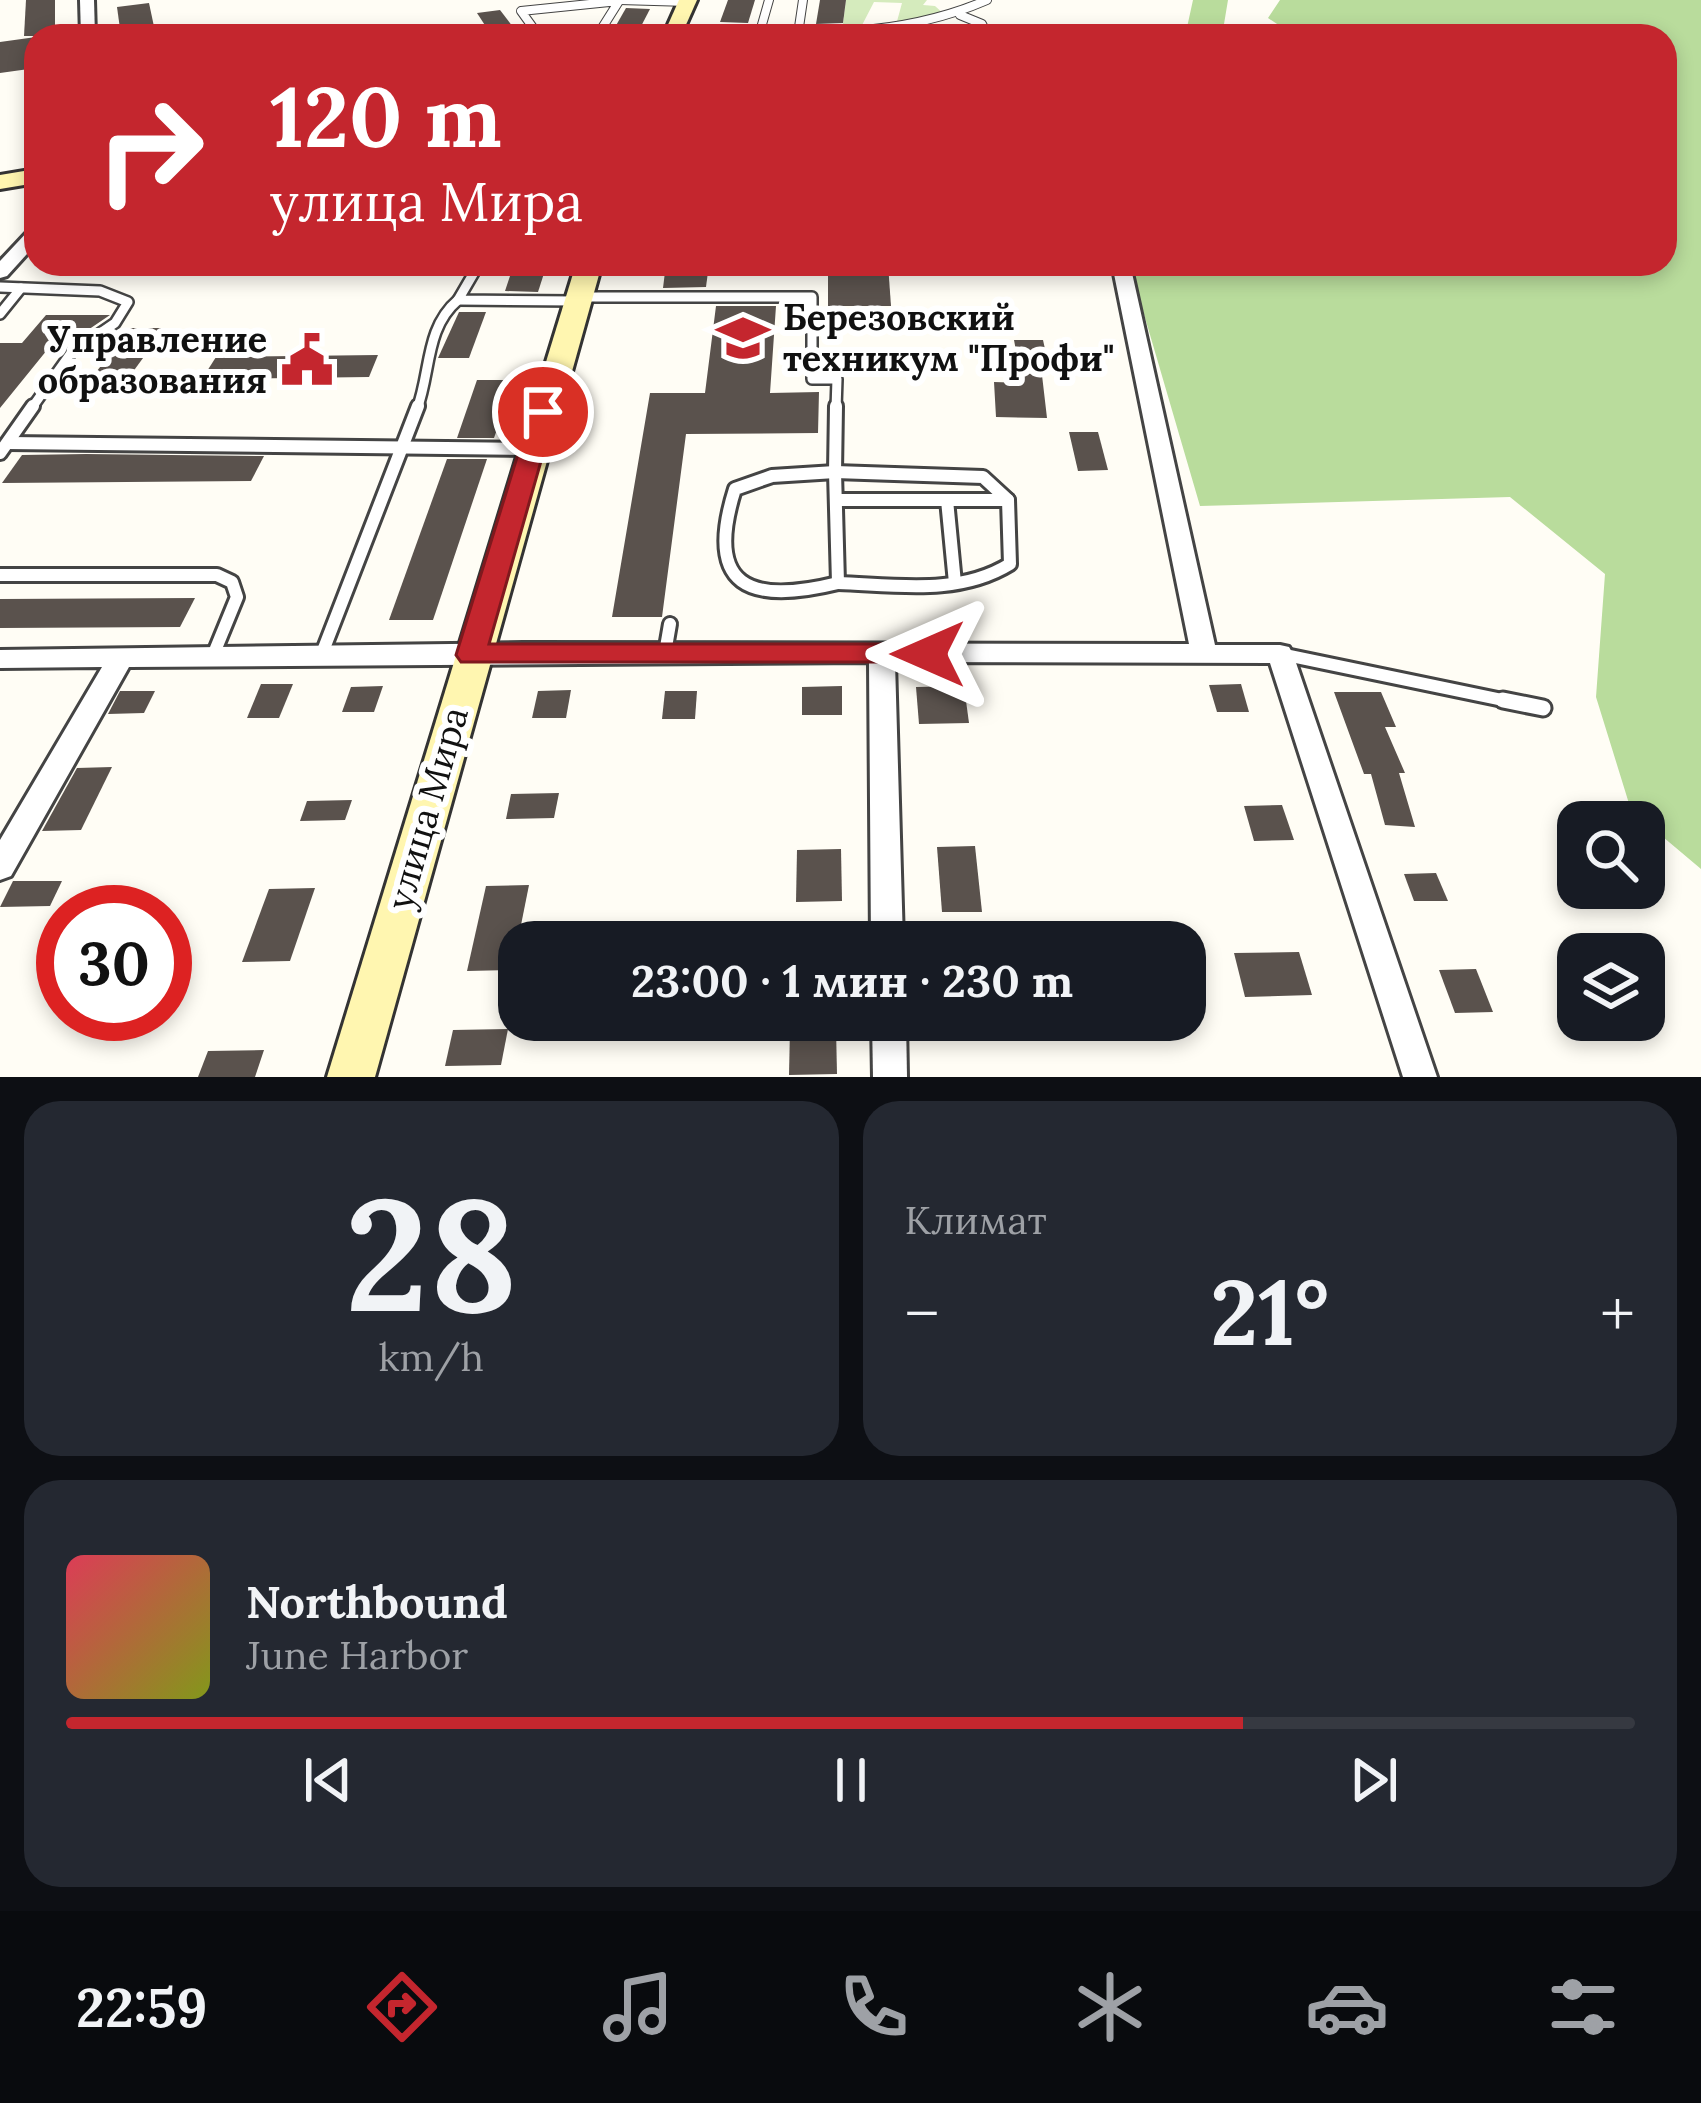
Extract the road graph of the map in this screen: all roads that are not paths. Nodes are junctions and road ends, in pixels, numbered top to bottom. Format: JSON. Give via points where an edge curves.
{"nodes":[{"id":1,"x":987,"y":0,"type":"edge"},
{"id":2,"x":567,"y":1,"type":"edge"},
{"id":3,"x":619,"y":1,"type":"edge"},
{"id":4,"x":688,"y":1,"type":"edge"},
{"id":5,"x":960,"y":15,"type":"junction"},
{"id":6,"x":530,"y":24,"type":"edge"},
{"id":7,"x":926,"y":24,"type":"edge"},
{"id":8,"x":982,"y":24,"type":"edge"},
{"id":9,"x":24,"y":246,"type":"edge"},
{"id":10,"x":0,"y":272,"type":"edge"},
{"id":11,"x":472,"y":276,"type":"edge"},
{"id":12,"x":585,"y":276,"type":"edge"},
{"id":13,"x":1123,"y":276,"type":"edge"},
{"id":14,"x":0,"y":287,"type":"edge"},
{"id":15,"x":22,"y":288,"type":"junction"},
{"id":16,"x":577,"y":299,"type":"junction"},
{"id":17,"x":458,"y":300,"type":"junction"},
{"id":18,"x":0,"y":314,"type":"edge"},
{"id":19,"x":4,"y":447,"type":"edge"},
{"id":20,"x":532,"y":449,"type":"junction"},
{"id":21,"x":399,"y":450,"type":"junction"},
{"id":22,"x":835,"y":472,"type":"junction"},
{"id":23,"x":836,"y":500,"type":"junction"},
{"id":24,"x":946,"y":500,"type":"junction"},
{"id":25,"x":1008,"y":500,"type":"junction"},
{"id":26,"x":0,"y":574,"type":"edge"},
{"id":27,"x":838,"y":583,"type":"junction"},
{"id":28,"x":955,"y":583,"type":"junction"},
{"id":29,"x":670,"y":624,"type":"dead end"},
{"id":30,"x":665,"y":653,"type":"junction"},
{"id":31,"x":882,"y":654,"type":"junction"},
{"id":32,"x":1204,"y":654,"type":"junction"},
{"id":33,"x":1280,"y":654,"type":"junction"},
{"id":34,"x":471,"y":655,"type":"junction"},
{"id":35,"x":321,"y":656,"type":"junction"},
{"id":36,"x":212,"y":658,"type":"junction"},
{"id":37,"x":0,"y":659,"type":"edge"},
{"id":38,"x":120,"y":659,"type":"junction"},
{"id":39,"x":1543,"y":708,"type":"dead end"},
{"id":40,"x":0,"y":867,"type":"edge"},
{"id":41,"x":887,"y":921,"type":"edge"},
{"id":42,"x":889,"y":1041,"type":"edge"},
{"id":43,"x":351,"y":1077,"type":"edge"},
{"id":44,"x":890,"y":1077,"type":"edge"},
{"id":45,"x":1420,"y":1077,"type":"edge"}],
"edges":[{"from":1,"to":5,"type":"lane"},
{"from":2,"to":3,"type":"lane"},
{"from":2,"to":6,"type":"lane","via":[[521,11]]},
{"from":3,"to":4,"type":"lane"},
{"from":5,"to":7,"type":"lane"},
{"from":5,"to":8,"type":"lane"},
{"from":9,"to":10,"type":"street"},
{"from":11,"to":17,"type":"lane"},
{"from":12,"to":16,"type":"street","name":"улица Мира"},
{"from":13,"to":32,"type":"street"},
{"from":14,"to":15,"type":"lane"},
{"from":15,"to":18,"type":"lane"},
{"from":15,"to":19,"type":"lane","via":[[100,291],[128,302],[115,323],[71,353]]},
{"from":16,"to":17,"type":"lane"},
{"from":16,"to":20,"type":"street","name":"улица Мира"},
{"from":16,"to":22,"type":"lane","via":[[812,297],[812,379],[837,379]]},
{"from":17,"to":21,"type":"lane","via":[[430,342],[424,391]]},
{"from":19,"to":21,"type":"lane"},
{"from":20,"to":21,"type":"lane"},
{"from":20,"to":34,"type":"street","name":"улица Мира"},
{"from":21,"to":35,"type":"lane"},
{"from":22,"to":23,"type":"lane"},
{"from":22,"to":25,"type":"lane","via":[[983,477]]},
{"from":22,"to":27,"type":"lane","via":[[772,476],[735,489],[724,562],[729,580],[744,590],[791,595]]},
{"from":23,"to":24,"type":"lane"},
{"from":23,"to":27,"type":"lane"},
{"from":24,"to":25,"type":"lane"},
{"from":24,"to":28,"type":"lane"},
{"from":25,"to":28,"type":"lane","via":[[1010,564]]},
{"from":26,"to":36,"type":"lane","via":[[217,575],[232,582],[238,597]]},
{"from":27,"to":28,"type":"lane"},
{"from":29,"to":30,"type":"lane"},
{"from":30,"to":31,"type":"street"},
{"from":30,"to":34,"type":"street"},
{"from":31,"to":32,"type":"street"},
{"from":31,"to":41,"type":"street"},
{"from":32,"to":33,"type":"street"},
{"from":33,"to":39,"type":"lane"},
{"from":33,"to":45,"type":"street"},
{"from":34,"to":35,"type":"street"},
{"from":34,"to":43,"type":"street","name":"улица Мира"},
{"from":35,"to":36,"type":"street"},
{"from":36,"to":38,"type":"street"},
{"from":37,"to":38,"type":"street"},
{"from":38,"to":40,"type":"street"},
{"from":42,"to":44,"type":"street"}]}
